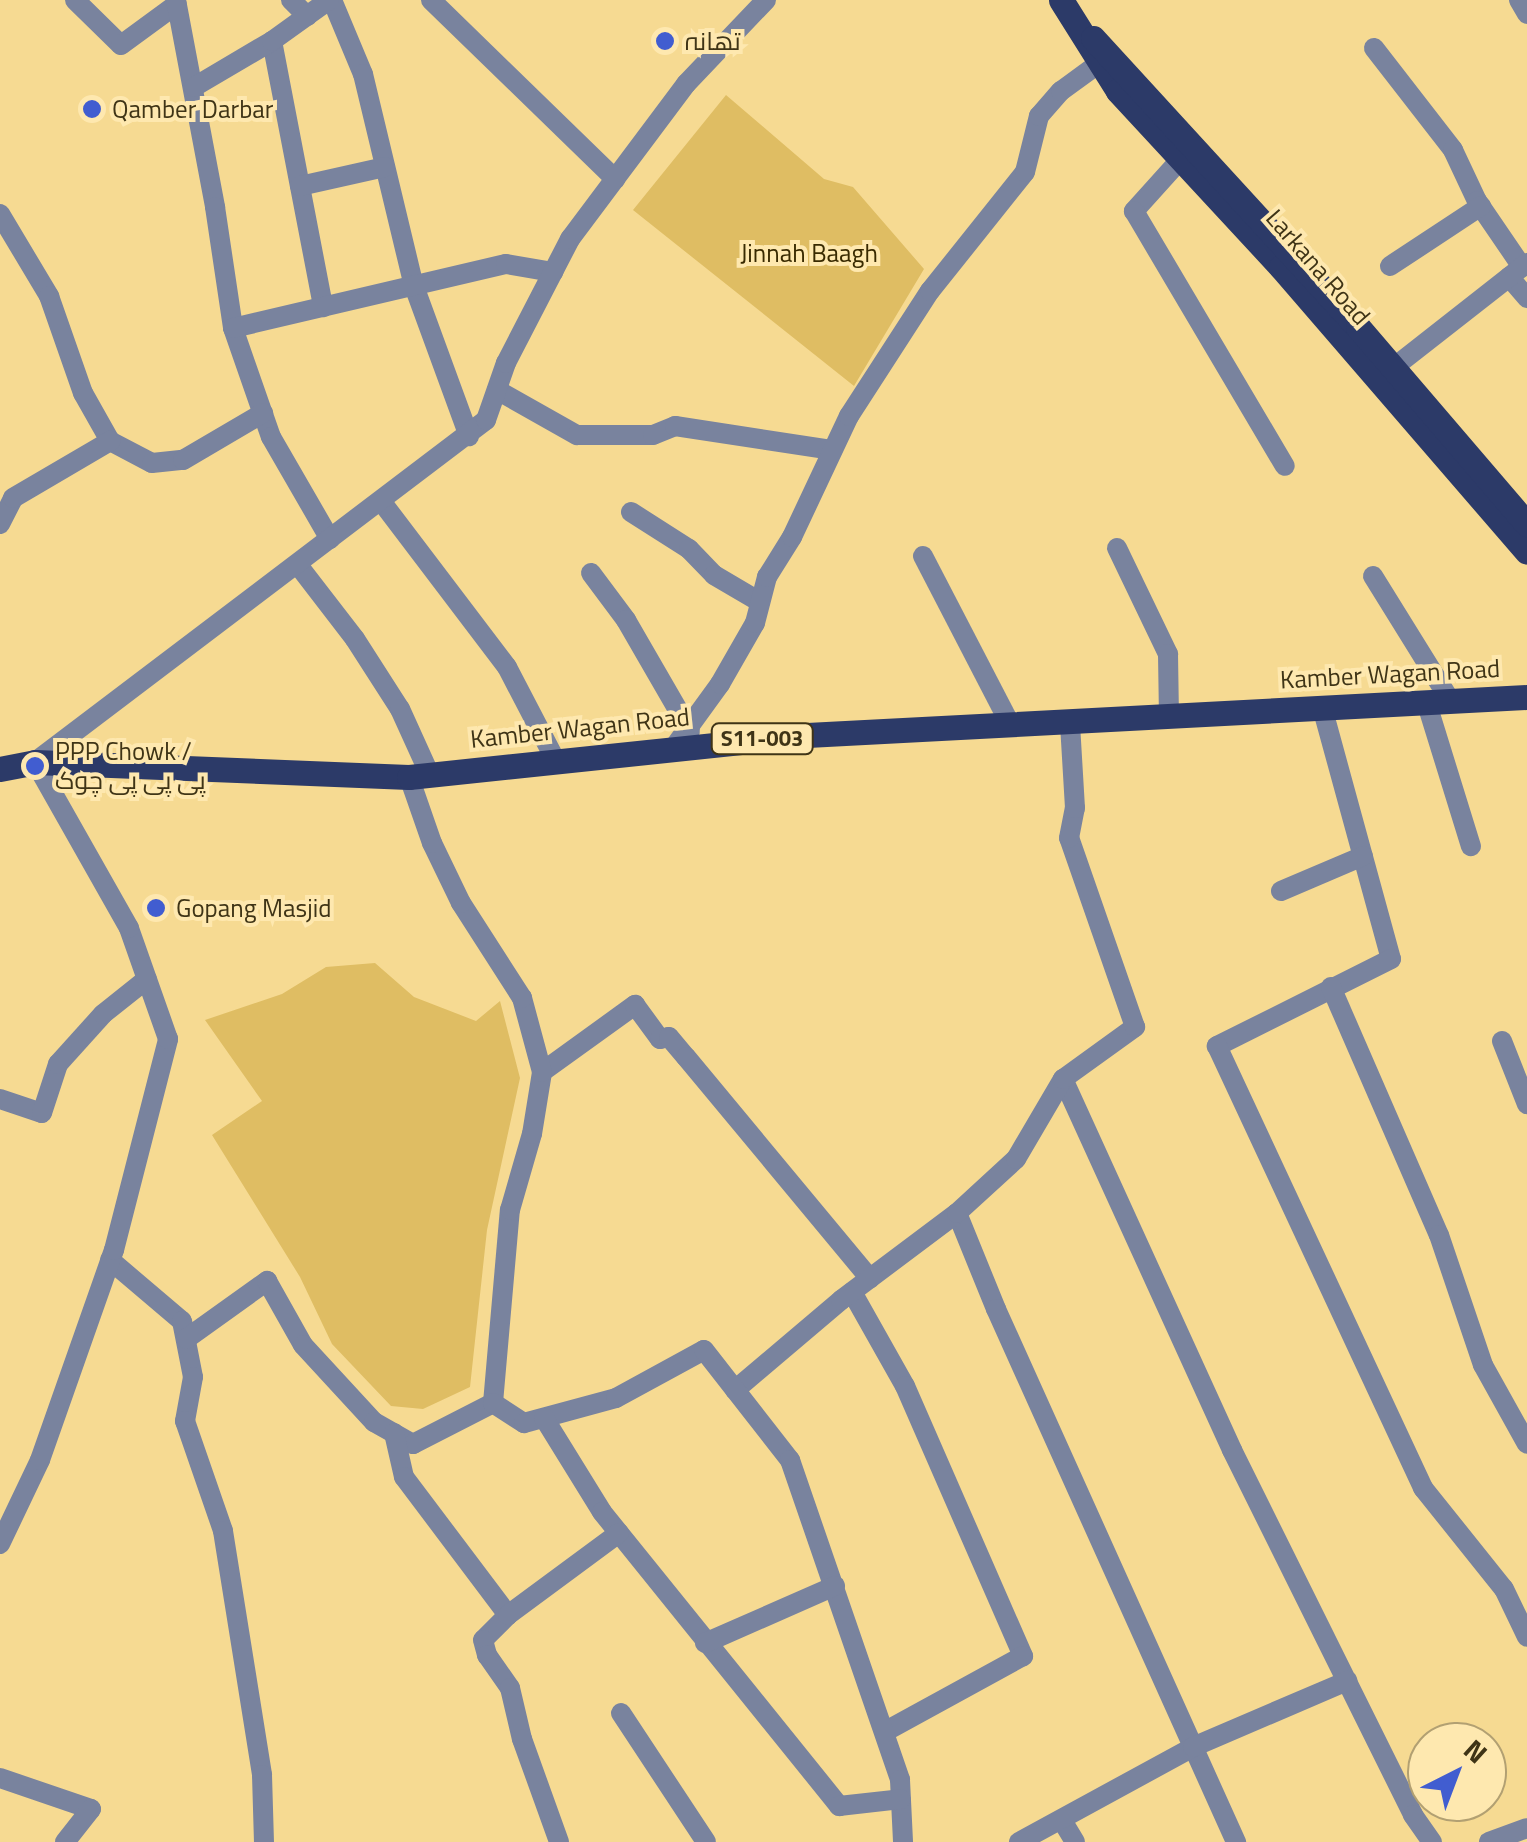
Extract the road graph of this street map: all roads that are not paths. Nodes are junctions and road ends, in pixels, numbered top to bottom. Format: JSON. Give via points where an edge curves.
{"nodes":[{"id":1,"x":75,"y":0,"type":"edge"},
{"id":2,"x":291,"y":0,"type":"edge"},
{"id":3,"x":331,"y":0,"type":"edge"},
{"id":4,"x":431,"y":0,"type":"edge"},
{"id":5,"x":766,"y":0,"type":"edge"},
{"id":6,"x":1518,"y":0,"type":"edge"},
{"id":7,"x":176,"y":2,"type":"edge"},
{"id":8,"x":1066,"y":9,"type":"edge"},
{"id":9,"x":1527,"y":14,"type":"edge"},
{"id":10,"x":307,"y":16,"type":"junction"},
{"id":11,"x":272,"y":41,"type":"junction"},
{"id":12,"x":1374,"y":48,"type":"dead end"},
{"id":13,"x":1098,"y":64,"type":"junction"},
{"id":14,"x":194,"y":86,"type":"junction"},
{"id":15,"x":1180,"y":160,"type":"junction"},
{"id":16,"x":385,"y":167,"type":"junction"},
{"id":17,"x":615,"y":179,"type":"junction"},
{"id":18,"x":300,"y":186,"type":"junction"},
{"id":19,"x":1480,"y":206,"type":"junction"},
{"id":20,"x":4,"y":229,"type":"edge"},
{"id":21,"x":1390,"y":266,"type":"dead end"},
{"id":22,"x":1519,"y":269,"type":"edge"},
{"id":23,"x":553,"y":272,"type":"junction"},
{"id":24,"x":414,"y":286,"type":"junction"},
{"id":25,"x":1527,"y":298,"type":"edge"},
{"id":26,"x":323,"y":307,"type":"junction"},
{"id":27,"x":232,"y":328,"type":"junction"},
{"id":28,"x":1393,"y":368,"type":"junction"},
{"id":29,"x":497,"y":390,"type":"junction"},
{"id":30,"x":263,"y":413,"type":"junction"},
{"id":31,"x":469,"y":436,"type":"junction"},
{"id":32,"x":110,"y":441,"type":"junction"},
{"id":33,"x":831,"y":450,"type":"junction"},
{"id":34,"x":1285,"y":466,"type":"dead end"},
{"id":35,"x":381,"y":500,"type":"junction"},
{"id":36,"x":2,"y":512,"type":"edge"},
{"id":37,"x":631,"y":512,"type":"dead end"},
{"id":38,"x":1527,"y":524,"type":"edge"},
{"id":39,"x":330,"y":539,"type":"junction"},
{"id":40,"x":1117,"y":548,"type":"dead end"},
{"id":41,"x":1527,"y":552,"type":"edge"},
{"id":42,"x":923,"y":556,"type":"dead end"},
{"id":43,"x":298,"y":564,"type":"junction"},
{"id":44,"x":591,"y":573,"type":"dead end"},
{"id":45,"x":1373,"y":576,"type":"dead end"},
{"id":46,"x":760,"y":602,"type":"junction"},
{"id":47,"x":1527,"y":697,"type":"edge"},
{"id":48,"x":1438,"y":700,"type":"junction"},
{"id":49,"x":1322,"y":707,"type":"junction"},
{"id":50,"x":1169,"y":717,"type":"junction"},
{"id":51,"x":1070,"y":724,"type":"junction"},
{"id":52,"x":1011,"y":726,"type":"junction"},
{"id":53,"x":683,"y":738,"type":"junction"},
{"id":54,"x":556,"y":761,"type":"junction"},
{"id":55,"x":35,"y":762,"type":"junction"},
{"id":56,"x":0,"y":769,"type":"edge"},
{"id":57,"x":419,"y":776,"type":"junction"},
{"id":58,"x":1471,"y":846,"type":"dead end"},
{"id":59,"x":1363,"y":856,"type":"junction"},
{"id":60,"x":1281,"y":891,"type":"dead end"},
{"id":61,"x":147,"y":979,"type":"junction"},
{"id":62,"x":1330,"y":987,"type":"junction"},
{"id":63,"x":1502,"y":1041,"type":"dead end"},
{"id":64,"x":542,"y":1072,"type":"junction"},
{"id":65,"x":1063,"y":1079,"type":"junction"},
{"id":66,"x":0,"y":1099,"type":"edge"},
{"id":67,"x":1527,"y":1104,"type":"edge"},
{"id":68,"x":957,"y":1213,"type":"junction"},
{"id":69,"x":110,"y":1260,"type":"junction"},
{"id":70,"x":861,"y":1285,"type":"junction"},
{"id":71,"x":186,"y":1339,"type":"junction"},
{"id":72,"x":735,"y":1390,"type":"junction"},
{"id":73,"x":492,"y":1404,"type":"junction"},
{"id":74,"x":544,"y":1418,"type":"junction"},
{"id":75,"x":394,"y":1434,"type":"junction"},
{"id":76,"x":1527,"y":1444,"type":"edge"},
{"id":77,"x":619,"y":1533,"type":"junction"},
{"id":78,"x":0,"y":1544,"type":"edge"},
{"id":79,"x":835,"y":1586,"type":"junction"},
{"id":80,"x":508,"y":1615,"type":"junction"},
{"id":81,"x":1527,"y":1637,"type":"edge"},
{"id":82,"x":705,"y":1643,"type":"junction"},
{"id":83,"x":1347,"y":1681,"type":"junction"},
{"id":84,"x":621,"y":1713,"type":"dead end"},
{"id":85,"x":884,"y":1732,"type":"junction"},
{"id":86,"x":1193,"y":1748,"type":"junction"},
{"id":87,"x":0,"y":1778,"type":"edge"},
{"id":88,"x":901,"y":1799,"type":"junction"},
{"id":89,"x":1063,"y":1822,"type":"junction"},
{"id":90,"x":1527,"y":1828,"type":"edge"},
{"id":91,"x":65,"y":1842,"type":"edge"},
{"id":92,"x":264,"y":1842,"type":"edge"},
{"id":93,"x":559,"y":1842,"type":"edge"},
{"id":94,"x":706,"y":1842,"type":"edge"},
{"id":95,"x":903,"y":1842,"type":"edge"},
{"id":96,"x":1019,"y":1842,"type":"edge"},
{"id":97,"x":1075,"y":1842,"type":"edge"},
{"id":98,"x":1236,"y":1842,"type":"edge"},
{"id":99,"x":1432,"y":1842,"type":"edge"},
{"id":100,"x":1490,"y":1842,"type":"edge"}],
"edges":[{"from":1,"to":7,"type":"street","via":[[120,45]]},
{"from":2,"to":10,"type":"street"},
{"from":3,"to":10,"type":"street"},
{"from":3,"to":16,"type":"street","via":[[363,74]]},
{"from":4,"to":17,"type":"street"},
{"from":5,"to":17,"type":"street","via":[[686,84]]},
{"from":6,"to":9,"type":"street"},
{"from":7,"to":14,"type":"street"},
{"from":8,"to":13,"type":"main road","name":"Larkana Road"},
{"from":8,"to":28,"type":"main road","name":"Larkana Road"},
{"from":10,"to":11,"type":"street"},
{"from":11,"to":14,"type":"street"},
{"from":11,"to":18,"type":"street"},
{"from":12,"to":19,"type":"street","via":[[1453,150]]},
{"from":13,"to":15,"type":"main road","name":"Larkana Road"},
{"from":13,"to":33,"type":"street","via":[[1039,116],[1025,172],[930,291]]},
{"from":14,"to":27,"type":"street"},
{"from":15,"to":34,"type":"street","via":[[1134,212]]},
{"from":15,"to":41,"type":"main road","name":"Larkana Road"},
{"from":16,"to":18,"type":"street"},
{"from":16,"to":24,"type":"street"},
{"from":17,"to":23,"type":"street"},
{"from":18,"to":26,"type":"street"},
{"from":19,"to":21,"type":"street"},
{"from":19,"to":22,"type":"street"},
{"from":20,"to":32,"type":"street","via":[[50,296],[83,392]]},
{"from":22,"to":25,"type":"street"},
{"from":22,"to":28,"type":"street"},
{"from":23,"to":24,"type":"street","via":[[506,264]]},
{"from":23,"to":29,"type":"street"},
{"from":24,"to":26,"type":"street"},
{"from":24,"to":31,"type":"street"},
{"from":26,"to":27,"type":"street"},
{"from":27,"to":30,"type":"street"},
{"from":28,"to":38,"type":"main road","name":"Larkana Road"},
{"from":29,"to":31,"type":"street","via":[[486,420]]},
{"from":29,"to":33,"type":"street","via":[[577,434],[653,435],[675,426]]},
{"from":30,"to":32,"type":"street","via":[[183,460],[152,463]]},
{"from":30,"to":39,"type":"street"},
{"from":31,"to":35,"type":"street"},
{"from":32,"to":36,"type":"street","via":[[13,498]]},
{"from":33,"to":46,"type":"street"},
{"from":35,"to":39,"type":"street"},
{"from":35,"to":54,"type":"street","via":[[507,667]]},
{"from":37,"to":46,"type":"street"},
{"from":39,"to":43,"type":"street"},
{"from":40,"to":50,"type":"street","via":[[1168,654]]},
{"from":42,"to":52,"type":"street"},
{"from":43,"to":55,"type":"street"},
{"from":43,"to":57,"type":"street","via":[[400,709]]},
{"from":44,"to":53,"type":"street","via":[[626,620]]},
{"from":45,"to":48,"type":"street"},
{"from":46,"to":53,"type":"street","via":[[746,638]]},
{"from":47,"to":48,"type":"main road","name":"Kamber Wagan Road","number":"S11-003"},
{"from":48,"to":49,"type":"main road","name":"Kamber Wagan Road","number":"S11-003"},
{"from":48,"to":58,"type":"street"},
{"from":49,"to":50,"type":"main road","name":"Kamber Wagan Road","number":"S11-003"},
{"from":49,"to":59,"type":"street"},
{"from":50,"to":51,"type":"main road","name":"Kamber Wagan Road","number":"S11-003"},
{"from":51,"to":52,"type":"main road","name":"Kamber Wagan Road","number":"S11-003"},
{"from":51,"to":65,"type":"street","via":[[1076,808],[1070,838],[1135,1027]]},
{"from":52,"to":53,"type":"main road","name":"Kamber Wagan Road","number":"S11-003"},
{"from":53,"to":54,"type":"main road","name":"Kamber Wagan Road","number":"S11-003"},
{"from":54,"to":57,"type":"main road","name":"Kamber Wagan Road","number":"S11-003"},
{"from":55,"to":56,"type":"main road","name":"Kamber Wagan Road","number":"S11-003"},
{"from":55,"to":57,"type":"main road","name":"Kamber Wagan Road","number":"S11-003"},
{"from":55,"to":61,"type":"street","via":[[130,928]]},
{"from":57,"to":64,"type":"street","via":[[432,843],[460,903],[522,998]]},
{"from":59,"to":60,"type":"street"},
{"from":59,"to":62,"type":"street","via":[[1390,960]]},
{"from":61,"to":66,"type":"street","via":[[103,1014],[58,1064],[42,1113]]},
{"from":61,"to":69,"type":"street","via":[[168,1039]]},
{"from":62,"to":76,"type":"street","via":[[1439,1236],[1483,1364]]},
{"from":62,"to":81,"type":"street","via":[[1217,1046],[1423,1488],[1504,1589]]},
{"from":63,"to":67,"type":"street"},
{"from":64,"to":70,"type":"street","via":[[635,1005],[660,1039],[669,1037],[686,1057]]},
{"from":64,"to":73,"type":"street","via":[[510,1210]]},
{"from":65,"to":68,"type":"street","via":[[1016,1158]]},
{"from":65,"to":83,"type":"street","via":[[1232,1450]]},
{"from":68,"to":70,"type":"street"},
{"from":68,"to":86,"type":"street"},
{"from":69,"to":71,"type":"street","via":[[182,1320]]},
{"from":69,"to":78,"type":"street","via":[[40,1460]]},
{"from":70,"to":72,"type":"street"},
{"from":70,"to":85,"type":"street","via":[[1023,1656]]},
{"from":71,"to":75,"type":"street","via":[[267,1281],[303,1345],[374,1422]]},
{"from":71,"to":92,"type":"street","via":[[193,1377],[186,1421],[223,1531],[262,1775]]},
{"from":72,"to":74,"type":"street","via":[[704,1350],[616,1398]]},
{"from":72,"to":79,"type":"street","via":[[790,1460]]},
{"from":73,"to":74,"type":"street","via":[[524,1423]]},
{"from":73,"to":75,"type":"street","via":[[414,1444]]},
{"from":74,"to":77,"type":"street"},
{"from":75,"to":80,"type":"street","via":[[404,1477]]},
{"from":77,"to":80,"type":"street"},
{"from":77,"to":82,"type":"street"},
{"from":79,"to":82,"type":"street"},
{"from":79,"to":85,"type":"street"},
{"from":80,"to":93,"type":"street","via":[[483,1640],[510,1688]]},
{"from":82,"to":88,"type":"street","via":[[840,1806]]},
{"from":83,"to":86,"type":"street"},
{"from":83,"to":99,"type":"street"},
{"from":84,"to":94,"type":"street"},
{"from":85,"to":88,"type":"street"},
{"from":86,"to":89,"type":"street"},
{"from":86,"to":98,"type":"street"},
{"from":87,"to":91,"type":"street","via":[[91,1809]]},
{"from":88,"to":95,"type":"street"},
{"from":89,"to":96,"type":"street"},
{"from":89,"to":97,"type":"street"},
{"from":90,"to":100,"type":"street"}]}
